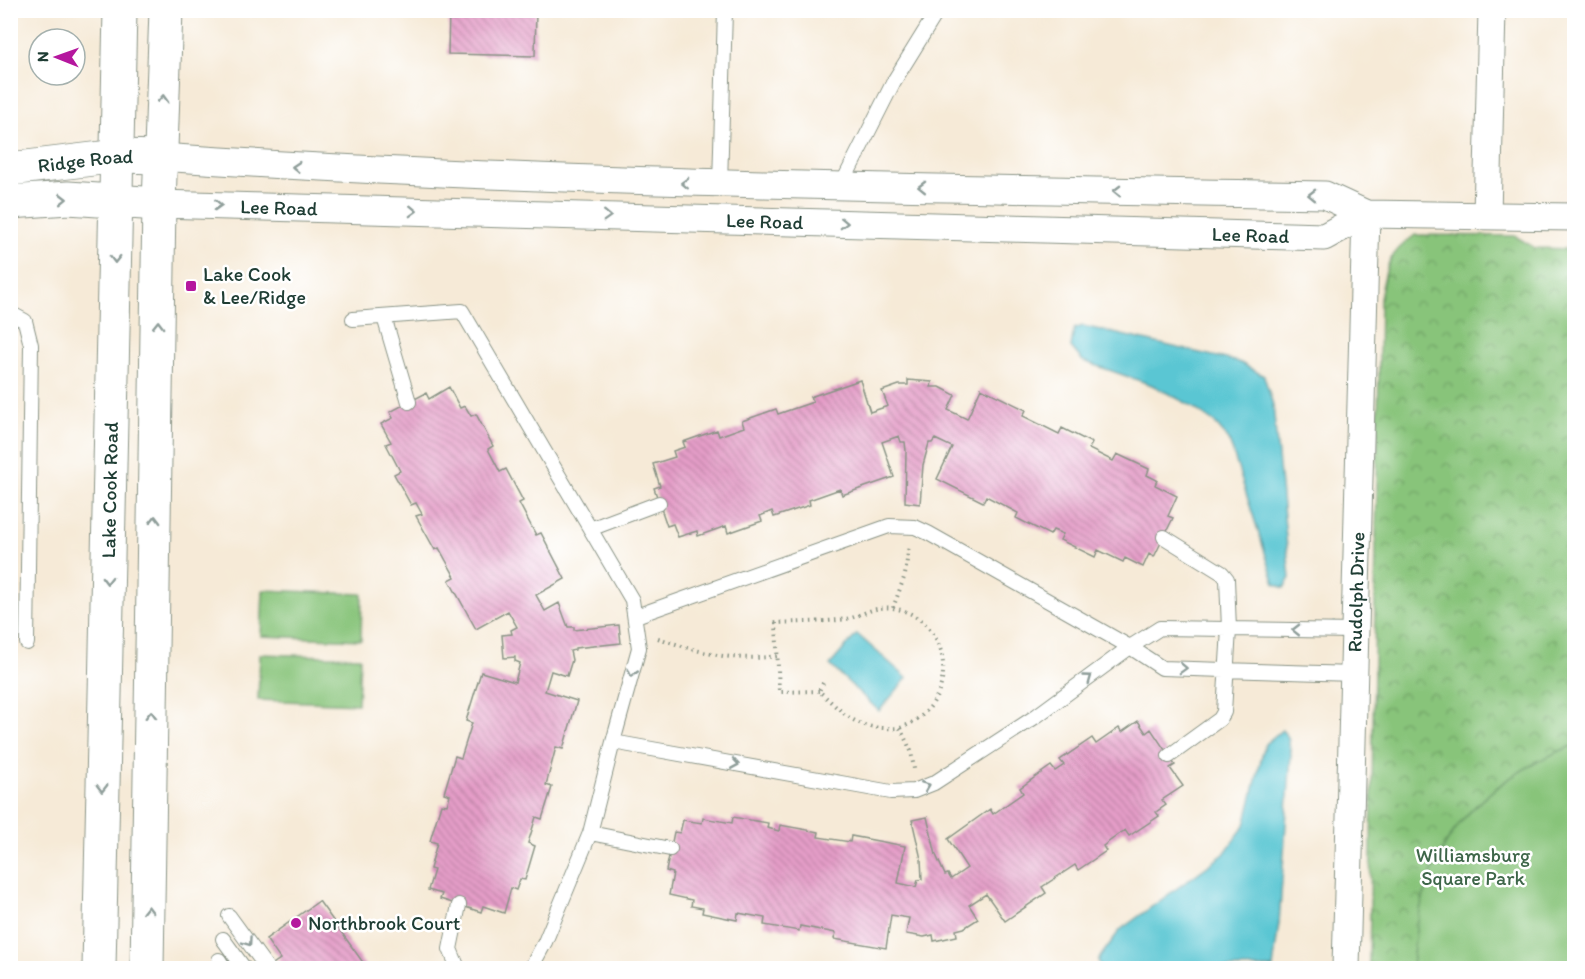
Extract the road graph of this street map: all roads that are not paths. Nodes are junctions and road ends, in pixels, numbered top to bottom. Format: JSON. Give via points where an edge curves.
{"nodes":[{"id":1,"x":120,"y":10,"type":"edge"},
{"id":2,"x":166,"y":10,"type":"edge"},
{"id":3,"x":725,"y":10,"type":"edge"},
{"id":4,"x":938,"y":10,"type":"edge"},
{"id":5,"x":1492,"y":10,"type":"edge"},
{"id":6,"x":117,"y":156,"type":"junction"},
{"id":7,"x":160,"y":158,"type":"junction"},
{"id":8,"x":10,"y":169,"type":"edge"},
{"id":9,"x":720,"y":184,"type":"junction"},
{"id":10,"x":841,"y":186,"type":"junction"},
{"id":11,"x":116,"y":201,"type":"junction"},
{"id":12,"x":10,"y":202,"type":"edge"},
{"id":13,"x":159,"y":204,"type":"junction"},
{"id":14,"x":1366,"y":214,"type":"junction"},
{"id":15,"x":1487,"y":215,"type":"junction"},
{"id":16,"x":1575,"y":218,"type":"edge"},
{"id":17,"x":10,"y":314,"type":"edge"},
{"id":18,"x":384,"y":317,"type":"junction"},
{"id":19,"x":353,"y":319,"type":"dead end"},
{"id":20,"x":409,"y":402,"type":"dead end"},
{"id":21,"x":659,"y":503,"type":"dead end"},
{"id":22,"x":590,"y":530,"type":"junction"},
{"id":23,"x":1164,"y":537,"type":"dead end"},
{"id":24,"x":636,"y":616,"type":"junction"},
{"id":25,"x":1229,"y":629,"type":"junction"},
{"id":26,"x":1354,"y":631,"type":"junction"},
{"id":27,"x":27,"y":643,"type":"dead end"},
{"id":28,"x":1130,"y":647,"type":"junction"},
{"id":29,"x":1227,"y":670,"type":"junction"},
{"id":30,"x":1354,"y":674,"type":"junction"},
{"id":31,"x":613,"y":742,"type":"junction"},
{"id":32,"x":1169,"y":756,"type":"dead end"},
{"id":33,"x":590,"y":833,"type":"junction"},
{"id":34,"x":670,"y":849,"type":"dead end"},
{"id":35,"x":459,"y":905,"type":"dead end"},
{"id":36,"x":229,"y":916,"type":"dead end"},
{"id":37,"x":223,"y":939,"type":"dead end"},
{"id":38,"x":99,"y":969,"type":"edge"},
{"id":39,"x":147,"y":969,"type":"edge"},
{"id":40,"x":244,"y":969,"type":"edge"},
{"id":41,"x":267,"y":969,"type":"edge"},
{"id":42,"x":458,"y":969,"type":"edge"},
{"id":43,"x":531,"y":969,"type":"edge"},
{"id":44,"x":1346,"y":969,"type":"edge"}],
"edges":[{"from":1,"to":6,"type":"main road","name":"Lake Cook Road"},
{"from":7,"to":2,"type":"main road","one_way":true},
{"from":3,"to":9,"type":"lane"},
{"from":4,"to":10,"type":"lane","via":[[894,81]]},
{"from":5,"to":15,"type":"street"},
{"from":6,"to":7,"type":"main road","name":"Ridge Road"},
{"from":6,"to":8,"type":"main road","name":"Ridge Road"},
{"from":6,"to":11,"type":"main road","name":"Lake Cook Road"},
{"from":9,"to":7,"type":"street","name":"Lee Road","one_way":true,"via":[[355,171]]},
{"from":7,"to":13,"type":"main road"},
{"from":9,"to":10,"type":"street","name":"Lee Road"},
{"from":14,"to":10,"type":"street","name":"Lee Road","one_way":true,"via":[[1325,195]]},
{"from":12,"to":11,"type":"main road","name":"Ridge Road","one_way":true,"via":[[68,198]]},
{"from":11,"to":13,"type":"main road","name":"Ridge Road"},
{"from":11,"to":38,"type":"main road","name":"Lake Cook Road","one_way":true},
{"from":13,"to":14,"type":"street","name":"Lee Road","one_way":true,"via":[[1324,237]]},
{"from":39,"to":13,"type":"main road","one_way":true},
{"from":14,"to":15,"type":"street","name":"Lee Road"},
{"from":14,"to":26,"type":"street","name":"Rudolph Drive"},
{"from":15,"to":16,"type":"street","name":"Lee Road"},
{"from":17,"to":27,"type":"lane","via":[[25,321],[31,345]]},
{"from":18,"to":19,"type":"lane"},
{"from":18,"to":20,"type":"lane"},
{"from":18,"to":22,"type":"lane","via":[[462,311]]},
{"from":21,"to":22,"type":"lane"},
{"from":22,"to":24,"type":"lane","via":[[632,600]]},
{"from":23,"to":25,"type":"lane","via":[[1227,579]]},
{"from":24,"to":28,"type":"lane","via":[[889,526],[911,526]]},
{"from":24,"to":31,"type":"lane","one_way":true,"via":[[639,648]]},
{"from":26,"to":25,"type":"lane","one_way":true},
{"from":25,"to":28,"type":"lane","via":[[1160,628]]},
{"from":25,"to":29,"type":"lane"},
{"from":26,"to":30,"type":"street","name":"Rudolph Drive"},
{"from":28,"to":29,"type":"lane","one_way":true,"via":[[1162,668]]},
{"from":31,"to":28,"type":"lane","one_way":true,"via":[[891,792],[917,789],[934,783],[1035,717]]},
{"from":29,"to":30,"type":"lane"},
{"from":29,"to":32,"type":"lane","via":[[1220,719]]},
{"from":30,"to":44,"type":"street","name":"Rudolph Drive"},
{"from":31,"to":33,"type":"lane"},
{"from":33,"to":34,"type":"lane"},
{"from":33,"to":43,"type":"lane"},
{"from":35,"to":42,"type":"lane","via":[[450,949]]},
{"from":36,"to":41,"type":"lane","one_way":true},
{"from":37,"to":40,"type":"lane"}]}
